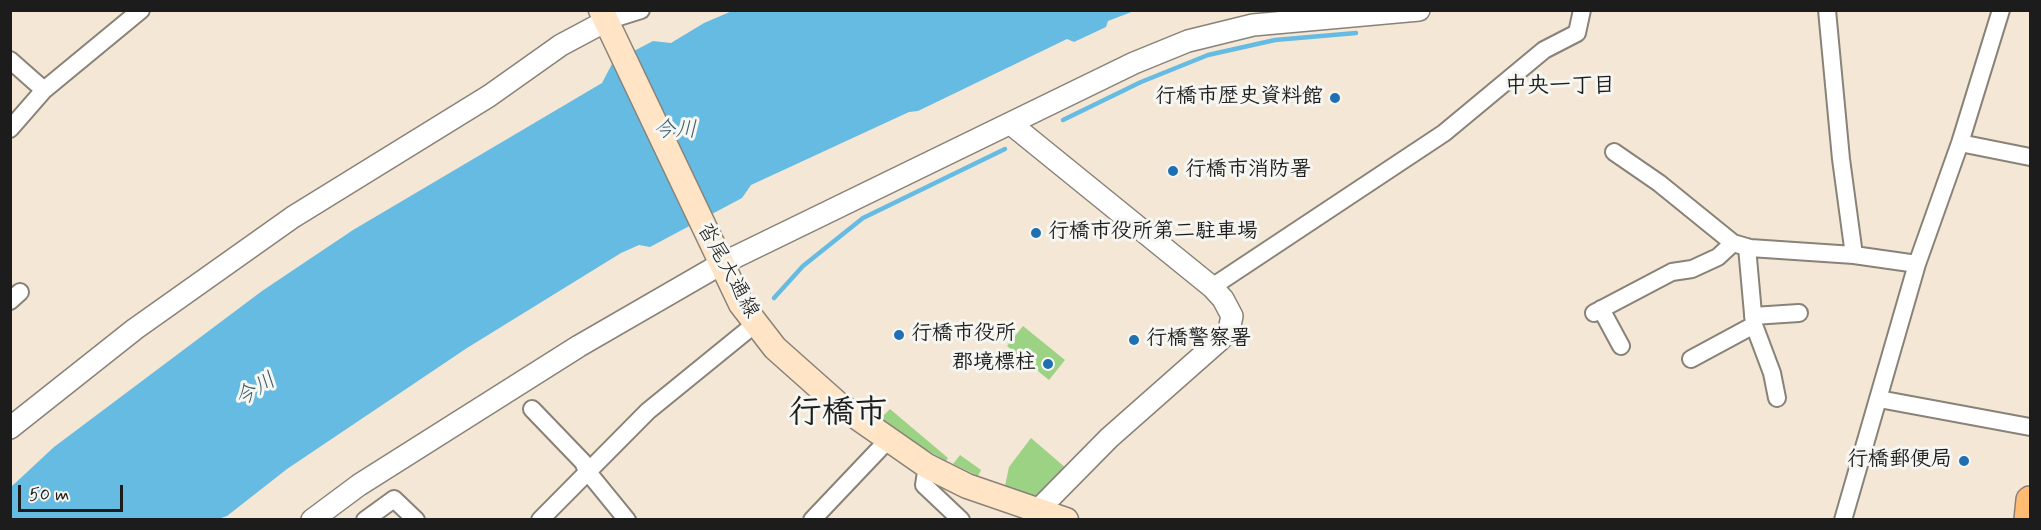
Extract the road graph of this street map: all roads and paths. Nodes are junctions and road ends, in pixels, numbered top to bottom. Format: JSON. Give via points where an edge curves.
{"nodes":[{"id":1,"x":141,"y":10,"type":"edge"},
{"id":2,"x":641,"y":10,"type":"edge"},
{"id":3,"x":1419,"y":10,"type":"edge"},
{"id":4,"x":1582,"y":10,"type":"edge"},
{"id":5,"x":1827,"y":10,"type":"edge"},
{"id":6,"x":2001,"y":10,"type":"edge"},
{"id":7,"x":1342,"y":13,"type":"edge"},
{"id":8,"x":1255,"y":18,"type":"edge"},
{"id":9,"x":607,"y":23,"type":"edge"},
{"id":10,"x":10,"y":60,"type":"edge"},
{"id":11,"x":44,"y":90,"type":"junction"},
{"id":12,"x":1011,"y":124,"type":"junction"},
{"id":13,"x":10,"y":129,"type":"edge"},
{"id":14,"x":1960,"y":143,"type":"junction"},
{"id":15,"x":1614,"y":152,"type":"dead end"},
{"id":16,"x":2031,"y":157,"type":"edge"},
{"id":17,"x":1740,"y":245,"type":"junction"},
{"id":18,"x":715,"y":253,"type":"junction"},
{"id":19,"x":1854,"y":255,"type":"junction"},
{"id":20,"x":1917,"y":264,"type":"junction"},
{"id":21,"x":1212,"y":288,"type":"junction"},
{"id":22,"x":1799,"y":313,"type":"dead end"},
{"id":23,"x":1753,"y":321,"type":"junction"},
{"id":24,"x":755,"y":324,"type":"junction"},
{"id":25,"x":1621,"y":346,"type":"dead end"},
{"id":26,"x":1691,"y":359,"type":"dead end"},
{"id":27,"x":1777,"y":398,"type":"dead end"},
{"id":28,"x":1879,"y":399,"type":"junction"},
{"id":29,"x":532,"y":409,"type":"dead end"},
{"id":30,"x":2031,"y":427,"type":"edge"},
{"id":31,"x":10,"y":428,"type":"edge"},
{"id":32,"x":887,"y":441,"type":"junction"},
{"id":33,"x":927,"y":466,"type":"junction"},
{"id":34,"x":587,"y":471,"type":"junction"},
{"id":35,"x":2031,"y":500,"type":"edge"},
{"id":36,"x":1038,"y":510,"type":"junction"},
{"id":37,"x":312,"y":519,"type":"edge"},
{"id":38,"x":365,"y":519,"type":"edge"},
{"id":39,"x":417,"y":519,"type":"edge"},
{"id":40,"x":540,"y":519,"type":"edge"},
{"id":41,"x":627,"y":519,"type":"edge"},
{"id":42,"x":812,"y":519,"type":"edge"},
{"id":43,"x":961,"y":519,"type":"edge"},
{"id":44,"x":1066,"y":519,"type":"edge"},
{"id":45,"x":1844,"y":519,"type":"edge"},
{"id":46,"x":2028,"y":519,"type":"edge"}],
"edges":[{"from":1,"to":11,"type":"street"},
{"from":2,"to":9,"type":"street"},
{"from":3,"to":7,"type":"street"},
{"from":4,"to":21,"type":"street","via":[[1577,33],[1544,50],[1444,133]]},
{"from":5,"to":19,"type":"street"},
{"from":6,"to":14,"type":"street"},
{"from":7,"to":8,"type":"street"},
{"from":8,"to":12,"type":"street","via":[[1134,63]]},
{"from":9,"to":18,"type":"main road","name":"沓尾大通線"},
{"from":9,"to":31,"type":"street","via":[[561,45],[489,96],[293,217],[135,329]]},
{"from":10,"to":11,"type":"street"},
{"from":11,"to":13,"type":"street"},
{"from":12,"to":18,"type":"street"},
{"from":12,"to":21,"type":"street"},
{"from":14,"to":16,"type":"street"},
{"from":14,"to":20,"type":"street"},
{"from":15,"to":17,"type":"street"},
{"from":17,"to":19,"type":"street"},
{"from":17,"to":23,"type":"street"},
{"from":17,"to":25,"type":"street","via":[[1692,269],[1672,272],[1598,311]]},
{"from":18,"to":24,"type":"main road","name":"沓尾大通線"},
{"from":18,"to":37,"type":"street"},
{"from":19,"to":20,"type":"street"},
{"from":20,"to":28,"type":"street"},
{"from":21,"to":36,"type":"street","via":[[1232,316],[1229,330],[1109,438]]},
{"from":22,"to":23,"type":"street"},
{"from":23,"to":26,"type":"street"},
{"from":23,"to":27,"type":"street"},
{"from":24,"to":32,"type":"main road","name":"沓尾大通線","via":[[805,376]]},
{"from":24,"to":34,"type":"street","via":[[671,390]]},
{"from":28,"to":30,"type":"street"},
{"from":28,"to":45,"type":"street"},
{"from":29,"to":34,"type":"street"},
{"from":32,"to":33,"type":"main road","name":"沓尾大通線"},
{"from":32,"to":42,"type":"street"},
{"from":33,"to":36,"type":"main road","name":"沓尾大通線","via":[[967,486]]},
{"from":33,"to":43,"type":"street","via":[[924,485]]},
{"from":34,"to":40,"type":"street"},
{"from":34,"to":41,"type":"street"},
{"from":35,"to":46,"type":"main road"},
{"from":36,"to":44,"type":"main road","name":"沓尾大通線"},
{"from":38,"to":39,"type":"street","via":[[394,499]]}]}
